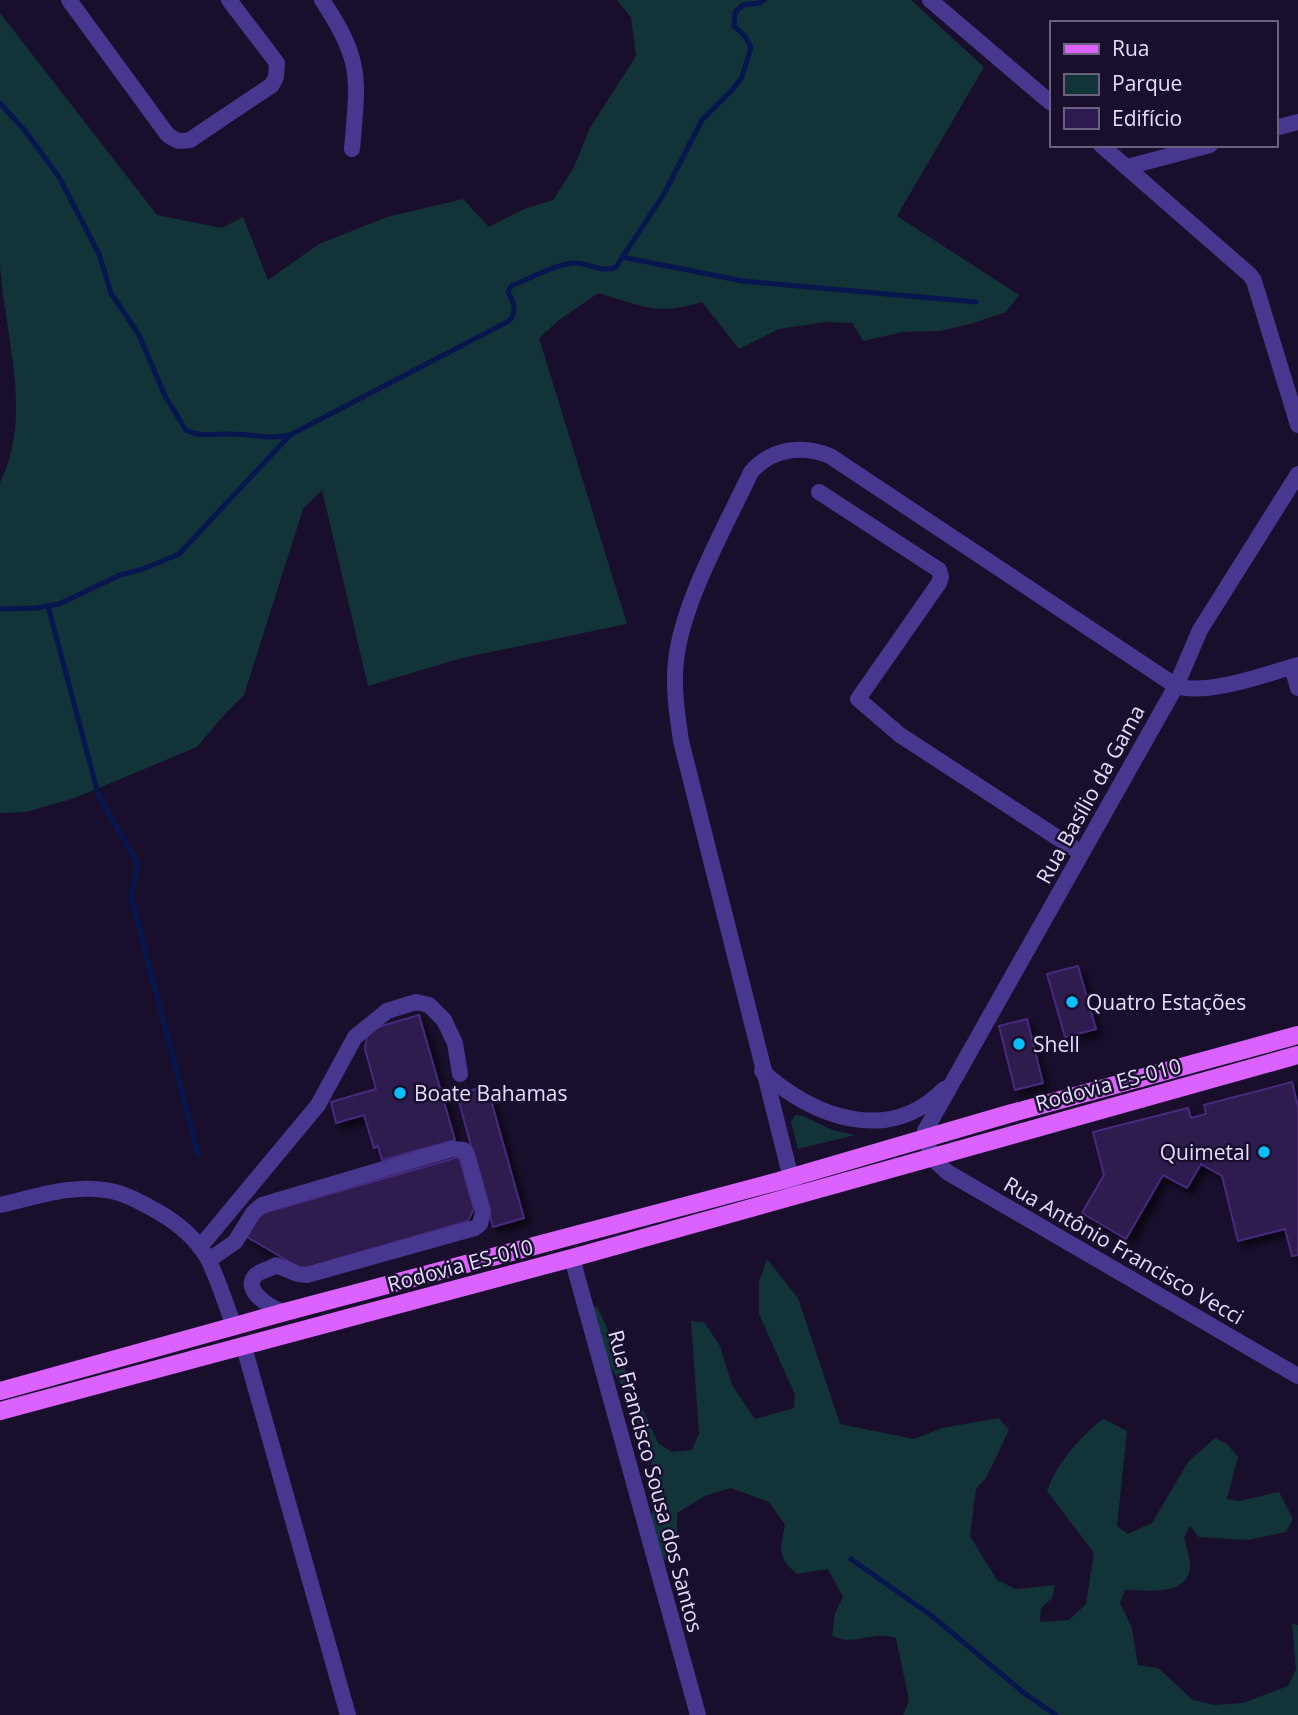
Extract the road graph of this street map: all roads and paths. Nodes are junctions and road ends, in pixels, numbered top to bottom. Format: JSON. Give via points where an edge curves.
{"nodes":[{"id":1,"x":69,"y":0,"type":"edge"},
{"id":2,"x":229,"y":0,"type":"edge"},
{"id":3,"x":321,"y":0,"type":"edge"},
{"id":4,"x":930,"y":0,"type":"edge"},
{"id":5,"x":1050,"y":102,"type":"edge"},
{"id":6,"x":1298,"y":122,"type":"edge"},
{"id":7,"x":1277,"y":127,"type":"edge"},
{"id":8,"x":1103,"y":147,"type":"edge"},
{"id":9,"x":1202,"y":147,"type":"edge"},
{"id":10,"x":352,"y":149,"type":"dead end"},
{"id":11,"x":1127,"y":167,"type":"junction"},
{"id":12,"x":1298,"y":425,"type":"edge"},
{"id":13,"x":1298,"y":474,"type":"edge"},
{"id":14,"x":819,"y":492,"type":"dead end"},
{"id":15,"x":1295,"y":666,"type":"edge"},
{"id":16,"x":1175,"y":687,"type":"junction"},
{"id":17,"x":1298,"y":688,"type":"edge"},
{"id":18,"x":1081,"y":853,"type":"junction"},
{"id":19,"x":1298,"y":1035,"type":"edge"},
{"id":20,"x":1298,"y":1055,"type":"edge"},
{"id":21,"x":1273,"y":1062,"type":"junction"},
{"id":22,"x":1298,"y":1063,"type":"edge"},
{"id":23,"x":762,"y":1070,"type":"junction"},
{"id":24,"x":460,"y":1074,"type":"dead end"},
{"id":25,"x":952,"y":1082,"type":"junction"},
{"id":26,"x":925,"y":1138,"type":"junction"},
{"id":27,"x":931,"y":1157,"type":"junction"},
{"id":28,"x":791,"y":1178,"type":"junction"},
{"id":29,"x":796,"y":1196,"type":"junction"},
{"id":30,"x":0,"y":1205,"type":"edge"},
{"id":31,"x":204,"y":1254,"type":"junction"},
{"id":32,"x":572,"y":1258,"type":"junction"},
{"id":33,"x":285,"y":1312,"type":"junction"},
{"id":34,"x":234,"y":1326,"type":"junction"},
{"id":35,"x":244,"y":1346,"type":"junction"},
{"id":36,"x":1298,"y":1376,"type":"edge"},
{"id":37,"x":0,"y":1391,"type":"edge"},
{"id":38,"x":0,"y":1412,"type":"edge"},
{"id":39,"x":348,"y":1715,"type":"edge"},
{"id":40,"x":698,"y":1715,"type":"edge"}],
"edges":[{"from":1,"to":2,"type":"street","via":[[174,140],[190,140],[276,78],[277,63]]},
{"from":3,"to":10,"type":"street","via":[[340,27],[356,71]]},
{"from":4,"to":5,"type":"street"},
{"from":6,"to":7,"type":"street"},
{"from":8,"to":11,"type":"street"},
{"from":9,"to":11,"type":"street"},
{"from":11,"to":12,"type":"street","via":[[1254,281]]},
{"from":13,"to":16,"type":"street","name":"Rua Basílio da Gama","via":[[1200,630]]},
{"from":14,"to":18,"type":"street","via":[[939,570],[941,577],[858,699],[900,735]]},
{"from":15,"to":16,"type":"street","via":[[1210,688]]},
{"from":15,"to":17,"type":"street"},
{"from":16,"to":18,"type":"street","name":"Rua Basílio da Gama"},
{"from":16,"to":23,"type":"street","via":[[830,456],[792,450],[758,463],[690,605],[680,635],[675,683],[681,741]]},
{"from":18,"to":25,"type":"street","name":"Rua Basílio da Gama"},
{"from":19,"to":26,"type":"main road","name":"Rodovia ES-010"},
{"from":20,"to":21,"type":"main road","name":"Rodovia ES-010"},
{"from":21,"to":22,"type":"main road"},
{"from":21,"to":27,"type":"main road","name":"Rodovia ES-010"},
{"from":23,"to":25,"type":"street","via":[[804,1102],[858,1120],[916,1110]]},
{"from":23,"to":28,"type":"street"},
{"from":24,"to":31,"type":"street","via":[[455,1043],[444,1020],[429,1005],[416,1002],[387,1011],[355,1037],[317,1105]]},
{"from":25,"to":26,"type":"street","name":"Rua Basílio da Gama"},
{"from":26,"to":27,"type":"street"},
{"from":26,"to":28,"type":"main road","name":"Rodovia ES-010"},
{"from":27,"to":29,"type":"main road","name":"Rodovia ES-010"},
{"from":27,"to":36,"type":"street","name":"Rua Antônio Francisco Vecci","via":[[947,1172]]},
{"from":28,"to":29,"type":"street"},
{"from":28,"to":33,"type":"main road","name":"Rodovia ES-010"},
{"from":29,"to":32,"type":"main road","name":"Rodovia ES-010"},
{"from":30,"to":31,"type":"street","via":[[47,1194],[110,1191],[134,1198],[174,1221]]},
{"from":31,"to":33,"type":"street","via":[[235,1242],[262,1205],[452,1149],[464,1150],[483,1212],[480,1224],[307,1275],[276,1265],[256,1276],[253,1286],[261,1300]]},
{"from":31,"to":34,"type":"street"},
{"from":32,"to":35,"type":"main road","name":"Rodovia ES-010"},
{"from":32,"to":40,"type":"street","name":"Rua Francisco Sousa dos Santos"},
{"from":33,"to":34,"type":"main road","name":"Rodovia ES-010"},
{"from":34,"to":37,"type":"main road","name":"Rodovia ES-010"},
{"from":35,"to":38,"type":"main road","name":"Rodovia ES-010"},
{"from":35,"to":39,"type":"street"}]}
